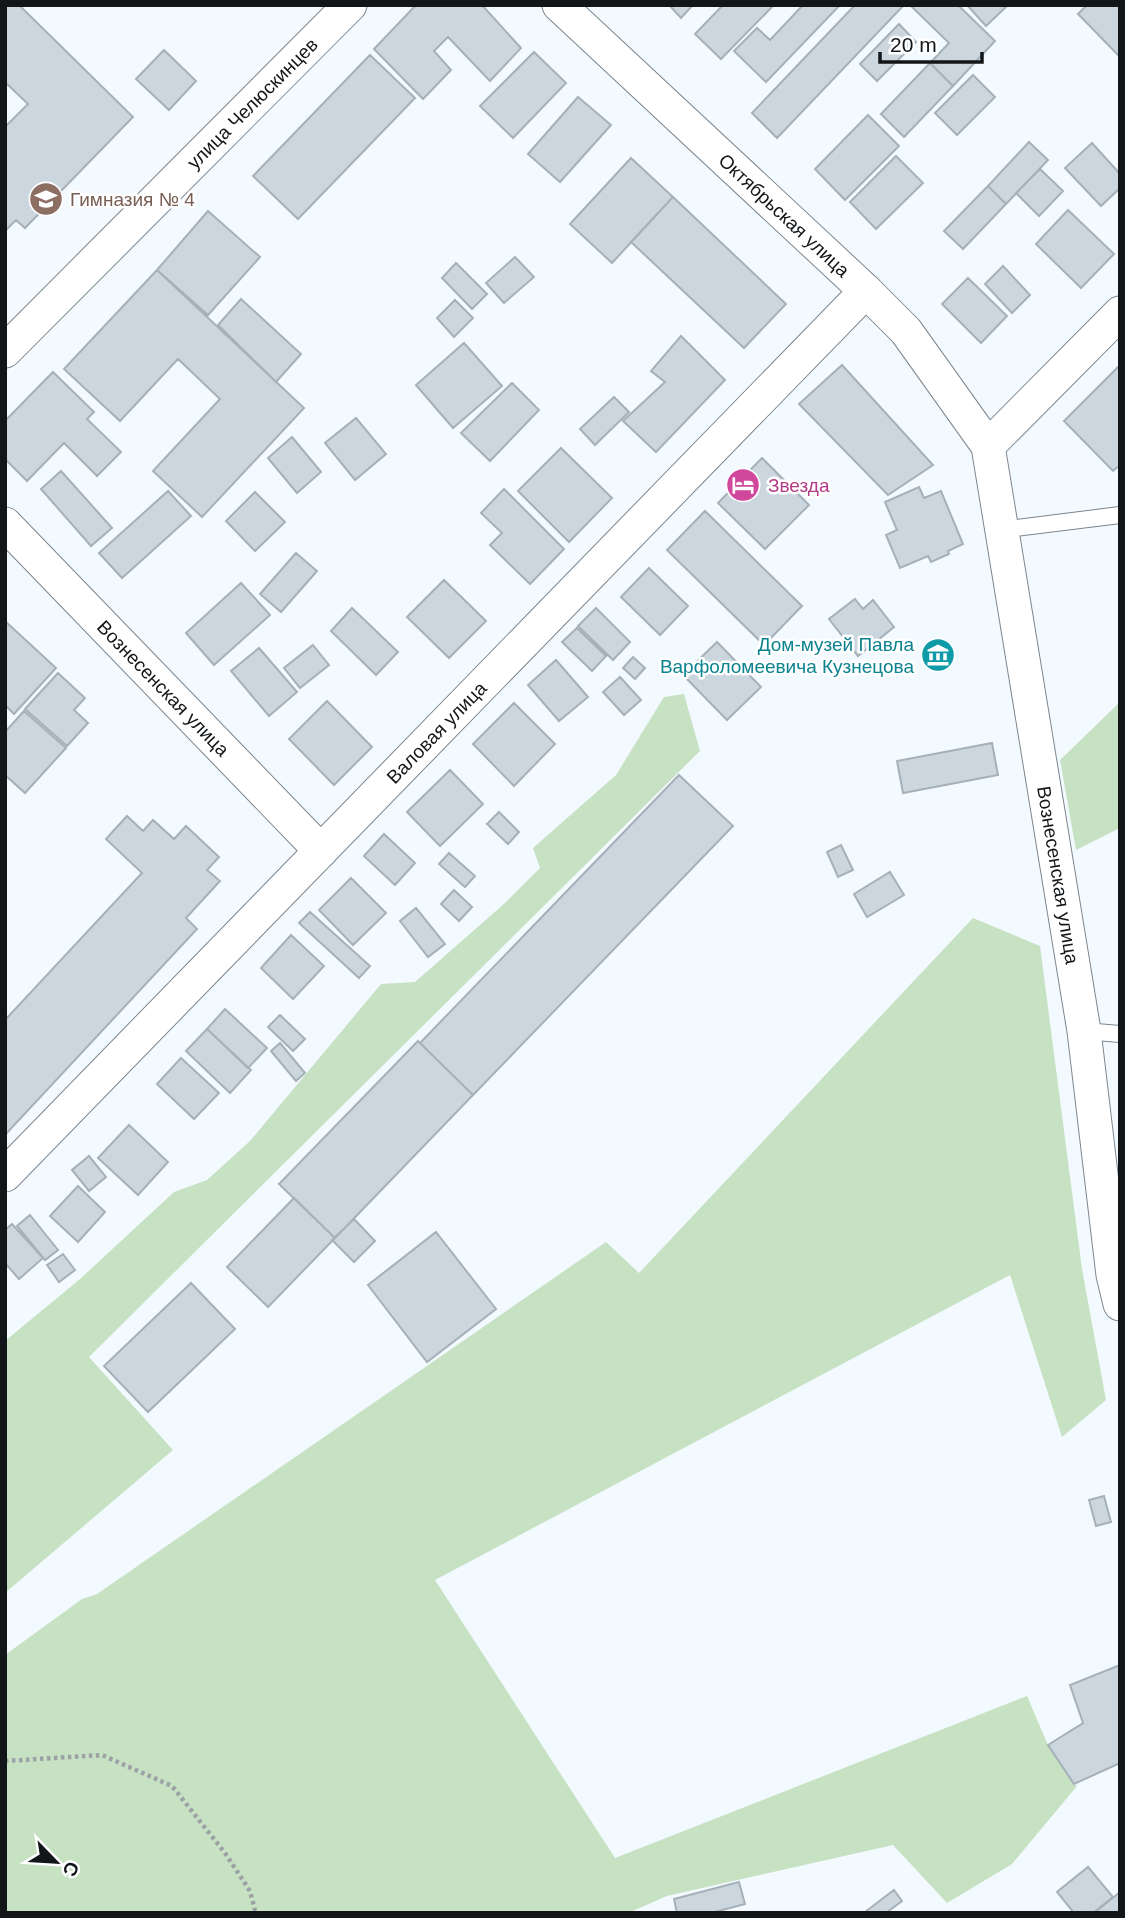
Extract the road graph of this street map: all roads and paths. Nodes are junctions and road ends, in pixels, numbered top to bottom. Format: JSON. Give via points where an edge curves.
{"nodes":[{"id":1,"x":350,"y":5,"type":"edge"},
{"id":2,"x":559,"y":5,"type":"edge"},
{"id":3,"x":866,"y":291,"type":"junction"},
{"id":4,"x":1120,"y":313,"type":"edge"},
{"id":5,"x":5,"y":351,"type":"edge"},
{"id":6,"x":988,"y":446,"type":"junction"},
{"id":7,"x":1120,"y":515,"type":"edge"},
{"id":8,"x":5,"y":524,"type":"edge"},
{"id":9,"x":1000,"y":530,"type":"junction"},
{"id":10,"x":321,"y":851,"type":"junction"},
{"id":11,"x":1084,"y":1031,"type":"junction"},
{"id":12,"x":1120,"y":1034,"type":"edge"},
{"id":13,"x":5,"y":1175,"type":"edge"},
{"id":14,"x":1118,"y":1284,"type":"edge"},
{"id":15,"x":5,"y":1761,"type":"edge"},
{"id":16,"x":259,"y":1913,"type":"edge"}],
"edges":[{"from":1,"to":5,"type":"street","name":"улица Челюскинцев"},
{"from":2,"to":3,"type":"street","name":"Октябрьская улица"},
{"from":3,"to":6,"type":"street","name":"Октябрьская улица","via":[[906,331]]},
{"from":3,"to":10,"type":"street","name":"Валовая улица"},
{"from":4,"to":6,"type":"street"},
{"from":6,"to":9,"type":"street","name":"Вознесенская улица"},
{"from":7,"to":9,"type":"lane"},
{"from":8,"to":10,"type":"street","name":"Вознесенская улица"},
{"from":9,"to":11,"type":"street","name":"Вознесенская улица"},
{"from":10,"to":13,"type":"street","name":"Валовая улица"},
{"from":11,"to":12,"type":"lane"},
{"from":11,"to":14,"type":"street","name":"Вознесенская улица"},
{"from":15,"to":16,"type":"path","via":[[102,1755],[172,1786],[225,1853]]}]}
